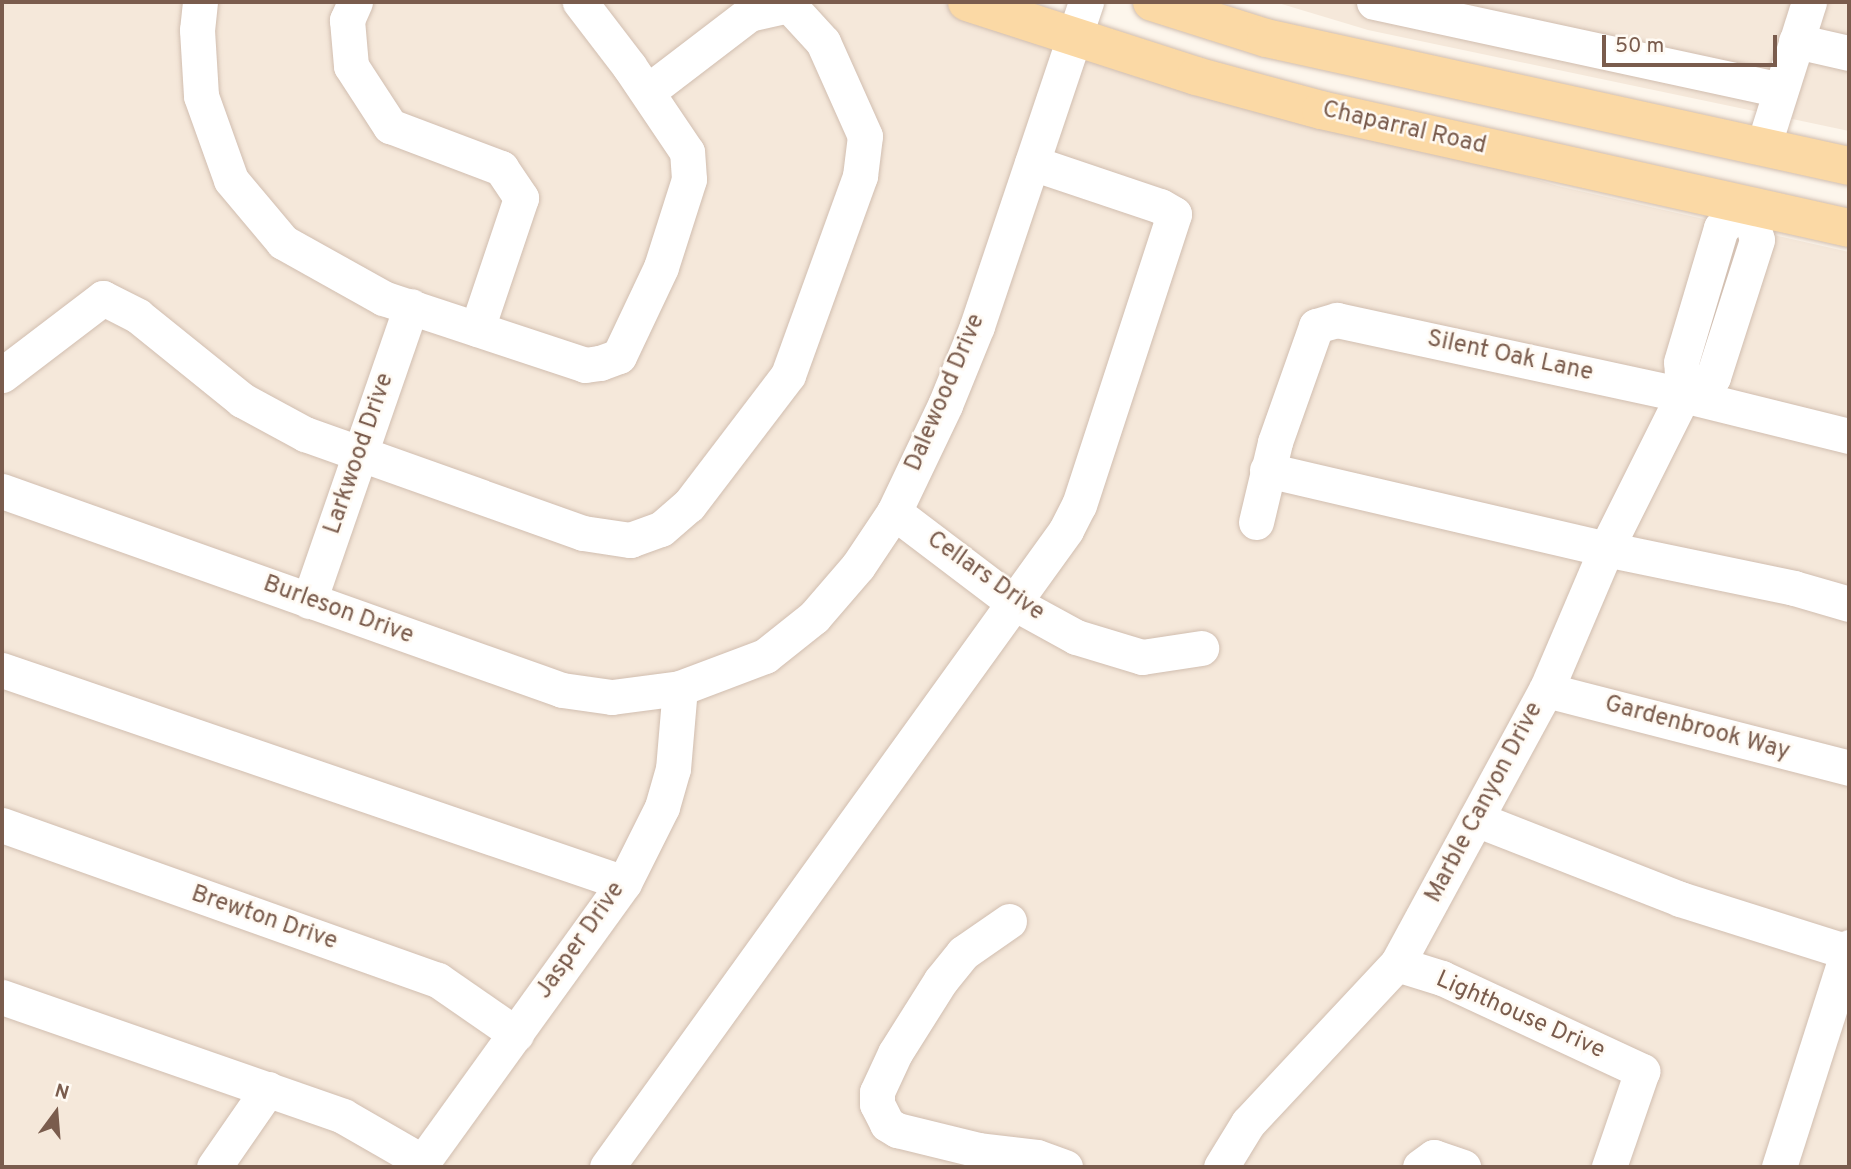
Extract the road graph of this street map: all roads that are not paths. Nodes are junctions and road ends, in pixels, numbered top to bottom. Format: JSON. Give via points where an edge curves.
{"nodes":[{"id":1,"x":200,"y":2,"type":"edge"},
{"id":2,"x":355,"y":2,"type":"edge"},
{"id":3,"x":580,"y":2,"type":"edge"},
{"id":4,"x":967,"y":2,"type":"edge"},
{"id":5,"x":1152,"y":2,"type":"edge"},
{"id":6,"x":1374,"y":2,"type":"edge"},
{"id":7,"x":1809,"y":2,"type":"edge"},
{"id":8,"x":1080,"y":19,"type":"edge"},
{"id":9,"x":1796,"y":41,"type":"junction"},
{"id":10,"x":1849,"y":53,"type":"edge"},
{"id":11,"x":1781,"y":90,"type":"junction"},
{"id":12,"x":647,"y":92,"type":"junction"},
{"id":13,"x":1763,"y":147,"type":"junction"},
{"id":14,"x":1032,"y":163,"type":"junction"},
{"id":15,"x":1849,"y":166,"type":"edge"},
{"id":16,"x":1747,"y":205,"type":"junction"},
{"id":17,"x":1849,"y":228,"type":"edge"},
{"id":18,"x":411,"y":306,"type":"junction"},
{"id":19,"x":477,"y":329,"type":"junction"},
{"id":20,"x":2,"y":375,"type":"edge"},
{"id":21,"x":1683,"y":395,"type":"junction"},
{"id":22,"x":1849,"y":436,"type":"edge"},
{"id":23,"x":361,"y":453,"type":"junction"},
{"id":24,"x":1267,"y":470,"type":"junction"},
{"id":25,"x":2,"y":491,"type":"edge"},
{"id":26,"x":894,"y":512,"type":"junction"},
{"id":27,"x":1256,"y":522,"type":"dead end"},
{"id":28,"x":1606,"y":549,"type":"junction"},
{"id":29,"x":309,"y":601,"type":"junction"},
{"id":30,"x":1014,"y":603,"type":"junction"},
{"id":31,"x":1849,"y":604,"type":"edge"},
{"id":32,"x":1201,"y":648,"type":"dead end"},
{"id":33,"x":2,"y":670,"type":"edge"},
{"id":34,"x":680,"y":688,"type":"junction"},
{"id":35,"x":1546,"y":690,"type":"junction"},
{"id":36,"x":1849,"y":768,"type":"edge"},
{"id":37,"x":1476,"y":819,"type":"junction"},
{"id":38,"x":2,"y":825,"type":"edge"},
{"id":39,"x":624,"y":883,"type":"junction"},
{"id":40,"x":1009,"y":921,"type":"dead end"},
{"id":41,"x":1848,"y":950,"type":"edge"},
{"id":42,"x":1397,"y":964,"type":"junction"},
{"id":43,"x":2,"y":997,"type":"edge"},
{"id":44,"x":516,"y":1034,"type":"junction"},
{"id":45,"x":268,"y":1088,"type":"junction"},
{"id":46,"x":421,"y":1165,"type":"edge"},
{"id":47,"x":214,"y":1167,"type":"edge"},
{"id":48,"x":607,"y":1167,"type":"edge"},
{"id":49,"x":1065,"y":1167,"type":"edge"},
{"id":50,"x":1221,"y":1167,"type":"edge"},
{"id":51,"x":1420,"y":1167,"type":"edge"},
{"id":52,"x":1463,"y":1167,"type":"edge"},
{"id":53,"x":1609,"y":1167,"type":"edge"},
{"id":54,"x":1779,"y":1167,"type":"edge"}],
"edges":[{"from":1,"to":18,"type":"street","via":[[201,96],[231,180],[283,242],[383,298]]},
{"from":2,"to":19,"type":"street","via":[[347,20],[351,66],[390,126],[501,168],[521,198]]},
{"from":3,"to":12,"type":"street"},
{"from":4,"to":8,"type":"main road","name":"Chaparral Road"},
{"from":5,"to":13,"type":"main road","via":[[1266,38]]},
{"from":6,"to":11,"type":"street"},
{"from":7,"to":9,"type":"street"},
{"from":8,"to":14,"type":"street","name":"Dalewood Drive"},
{"from":8,"to":16,"type":"main road","name":"Chaparral Road","via":[[1196,76],[1321,110]]},
{"from":9,"to":10,"type":"street"},
{"from":9,"to":11,"type":"street"},
{"from":11,"to":13,"type":"street"},
{"from":12,"to":19,"type":"street","via":[[687,152],[689,179],[661,267],[619,356],[585,365]]},
{"from":12,"to":23,"type":"street","via":[[749,14],[789,5],[823,42],[865,136],[860,176],[788,375],[689,505],[661,529],[630,540],[583,533]]},
{"from":13,"to":15,"type":"main road"},
{"from":13,"to":16,"type":"main road"},
{"from":14,"to":26,"type":"street","name":"Dalewood Drive","via":[[945,405]]},
{"from":14,"to":30,"type":"street","via":[[1174,214],[1079,505]]},
{"from":16,"to":17,"type":"main road","name":"Chaparral Road"},
{"from":16,"to":21,"type":"street","name":"Marble Canyon Drive","via":[[1721,228],[1681,362]]},
{"from":18,"to":19,"type":"street"},
{"from":18,"to":23,"type":"street","name":"Larkwood Drive"},
{"from":20,"to":23,"type":"street","via":[[103,298],[138,317],[242,400],[305,435]]},
{"from":21,"to":22,"type":"street","name":"Silent Oak Lane"},
{"from":21,"to":24,"type":"street","name":"Silent Oak Lane","via":[[1337,320],[1316,326]]},
{"from":21,"to":28,"type":"street","name":"Marble Canyon Drive"},
{"from":23,"to":29,"type":"street","name":"Larkwood Drive"},
{"from":24,"to":27,"type":"street"},
{"from":24,"to":28,"type":"street"},
{"from":25,"to":29,"type":"street","name":"Burleson Drive"},
{"from":26,"to":30,"type":"street","name":"Cellars Drive"},
{"from":26,"to":34,"type":"street","name":"Dalewood Drive","via":[[858,566],[814,617],[765,656]]},
{"from":28,"to":31,"type":"street"},
{"from":28,"to":35,"type":"street","name":"Marble Canyon Drive"},
{"from":29,"to":34,"type":"street","name":"Burleson Drive","via":[[562,691],[612,697]]},
{"from":30,"to":32,"type":"street","name":"Cellars Drive","via":[[1076,637],[1142,657]]},
{"from":30,"to":48,"type":"street"},
{"from":33,"to":39,"type":"street"},
{"from":34,"to":39,"type":"street","name":"Jasper Drive","via":[[673,769],[666,795]]},
{"from":35,"to":36,"type":"street","name":"Gardenbrook Way"},
{"from":35,"to":37,"type":"street","name":"Marble Canyon Drive"},
{"from":37,"to":41,"type":"street","via":[[1680,899]]},
{"from":37,"to":42,"type":"street","name":"Marble Canyon Drive"},
{"from":38,"to":44,"type":"street","name":"Brewton Drive","via":[[438,980]]},
{"from":39,"to":44,"type":"street","name":"Jasper Drive"},
{"from":40,"to":49,"type":"street","via":[[963,953],[926,1001],[877,1092],[880,1115],[897,1130],[958,1146],[1037,1157]]},
{"from":41,"to":54,"type":"street"},
{"from":42,"to":50,"type":"street","name":"Marble Canyon Drive","via":[[1248,1123]]},
{"from":42,"to":53,"type":"street","name":"Lighthouse Drive","via":[[1442,978],[1642,1071]]},
{"from":43,"to":45,"type":"street"},
{"from":44,"to":46,"type":"street","name":"Jasper Drive"},
{"from":45,"to":46,"type":"street","via":[[343,1116]]},
{"from":45,"to":47,"type":"street"},
{"from":51,"to":52,"type":"street","via":[[1434,1157]]}]}
